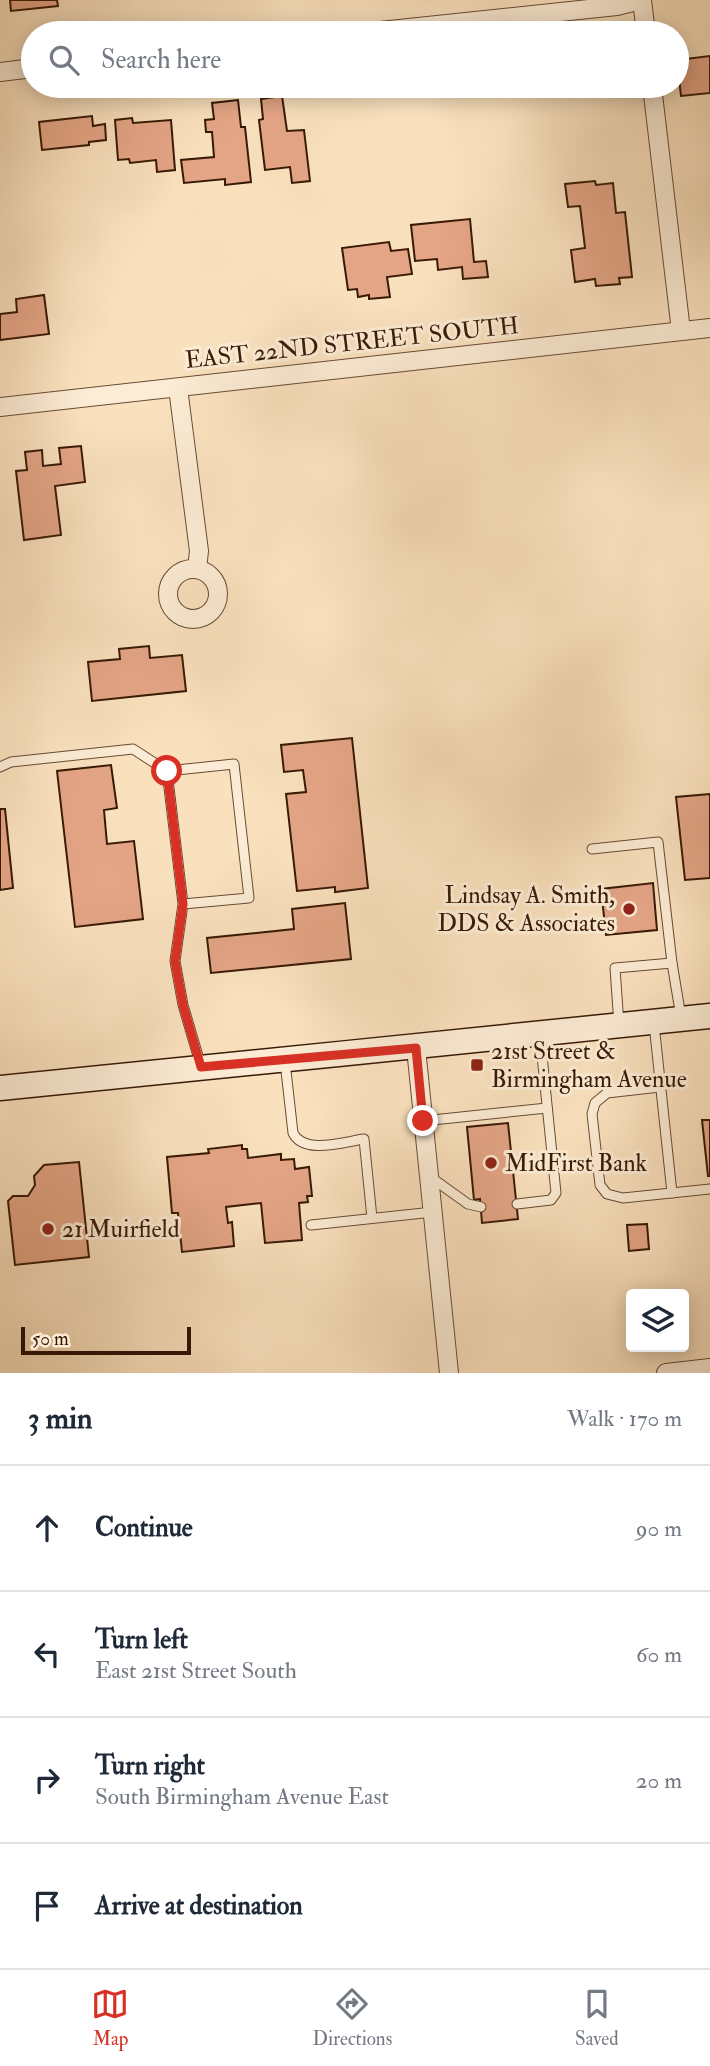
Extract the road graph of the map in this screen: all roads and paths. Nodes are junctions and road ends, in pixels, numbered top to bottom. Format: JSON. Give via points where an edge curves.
{"nodes":[{"id":1,"x":642,"y":0,"type":"edge"},
{"id":2,"x":475,"y":21,"type":"edge"},
{"id":3,"x":645,"y":21,"type":"edge"},
{"id":4,"x":21,"y":69,"type":"edge"},
{"id":5,"x":0,"y":72,"type":"edge"},
{"id":6,"x":653,"y":98,"type":"edge"},
{"id":7,"x":710,"y":328,"type":"edge"},
{"id":8,"x":681,"y":331,"type":"junction"},
{"id":9,"x":178,"y":388,"type":"junction"},
{"id":10,"x":0,"y":407,"type":"edge"},
{"id":11,"x":197,"y":569,"type":"dead end"},
{"id":12,"x":0,"y":767,"type":"edge"},
{"id":13,"x":167,"y":771,"type":"junction"},
{"id":14,"x":592,"y":849,"type":"dead end"},
{"id":15,"x":183,"y":904,"type":"junction"},
{"id":16,"x":672,"y":963,"type":"junction"},
{"id":17,"x":710,"y":1016,"type":"edge"},
{"id":18,"x":682,"y":1019,"type":"junction"},
{"id":19,"x":654,"y":1022,"type":"junction"},
{"id":20,"x":619,"y":1026,"type":"junction"},
{"id":21,"x":540,"y":1034,"type":"junction"},
{"id":22,"x":416,"y":1048,"type":"junction"},
{"id":23,"x":284,"y":1058,"type":"junction"},
{"id":24,"x":201,"y":1067,"type":"junction"},
{"id":25,"x":660,"y":1087,"type":"junction"},
{"id":26,"x":0,"y":1088,"type":"edge"},
{"id":27,"x":547,"y":1108,"type":"junction"},
{"id":28,"x":423,"y":1121,"type":"junction"},
{"id":29,"x":429,"y":1176,"type":"junction"},
{"id":30,"x":710,"y":1189,"type":"edge"},
{"id":31,"x":672,"y":1193,"type":"junction"},
{"id":32,"x":517,"y":1203,"type":"dead end"},
{"id":33,"x":481,"y":1207,"type":"dead end"},
{"id":34,"x":433,"y":1212,"type":"junction"},
{"id":35,"x":372,"y":1218,"type":"junction"},
{"id":36,"x":311,"y":1225,"type":"dead end"},
{"id":37,"x":710,"y":1368,"type":"edge"},
{"id":38,"x":449,"y":1373,"type":"edge"},
{"id":39,"x":666,"y":1373,"type":"edge"}],
"edges":[{"from":1,"to":2,"type":"street"},
{"from":1,"to":3,"type":"street"},
{"from":4,"to":5,"type":"street"},
{"from":6,"to":8,"type":"street"},
{"from":7,"to":8,"type":"street","name":"EAST 22ND STREET SOUTH"},
{"from":8,"to":9,"type":"street","name":"EAST 22ND STREET SOUTH"},
{"from":9,"to":10,"type":"street","name":"EAST 22ND STREET SOUTH"},
{"from":9,"to":11,"type":"street","via":[[199,551]]},
{"from":12,"to":13,"type":"lane","via":[[133,749]]},
{"from":13,"to":15,"type":"lane"},
{"from":13,"to":15,"type":"lane","via":[[234,764],[249,898]]},
{"from":14,"to":16,"type":"lane","via":[[658,842]]},
{"from":15,"to":24,"type":"lane","via":[[175,961]]},
{"from":16,"to":18,"type":"lane"},
{"from":16,"to":20,"type":"lane","via":[[615,968]]},
{"from":17,"to":18,"type":"main road"},
{"from":18,"to":19,"type":"main road"},
{"from":19,"to":20,"type":"main road"},
{"from":19,"to":25,"type":"lane"},
{"from":20,"to":21,"type":"main road"},
{"from":21,"to":22,"type":"main road"},
{"from":21,"to":27,"type":"lane"},
{"from":22,"to":23,"type":"main road"},
{"from":22,"to":28,"type":"street"},
{"from":23,"to":24,"type":"main road"},
{"from":23,"to":35,"type":"lane","via":[[296,1141],[308,1146],[364,1139]]},
{"from":24,"to":26,"type":"main road"},
{"from":25,"to":31,"type":"lane"},
{"from":25,"to":31,"type":"lane","via":[[607,1093],[596,1103],[592,1114],[600,1185],[607,1194],[623,1198]]},
{"from":27,"to":28,"type":"lane"},
{"from":27,"to":32,"type":"lane","via":[[556,1193],[551,1200]]},
{"from":28,"to":29,"type":"street"},
{"from":29,"to":33,"type":"lane","via":[[468,1204]]},
{"from":29,"to":34,"type":"street"},
{"from":30,"to":31,"type":"lane"},
{"from":34,"to":35,"type":"lane"},
{"from":34,"to":38,"type":"street"},
{"from":35,"to":36,"type":"lane"},
{"from":37,"to":39,"type":"street"}]}
